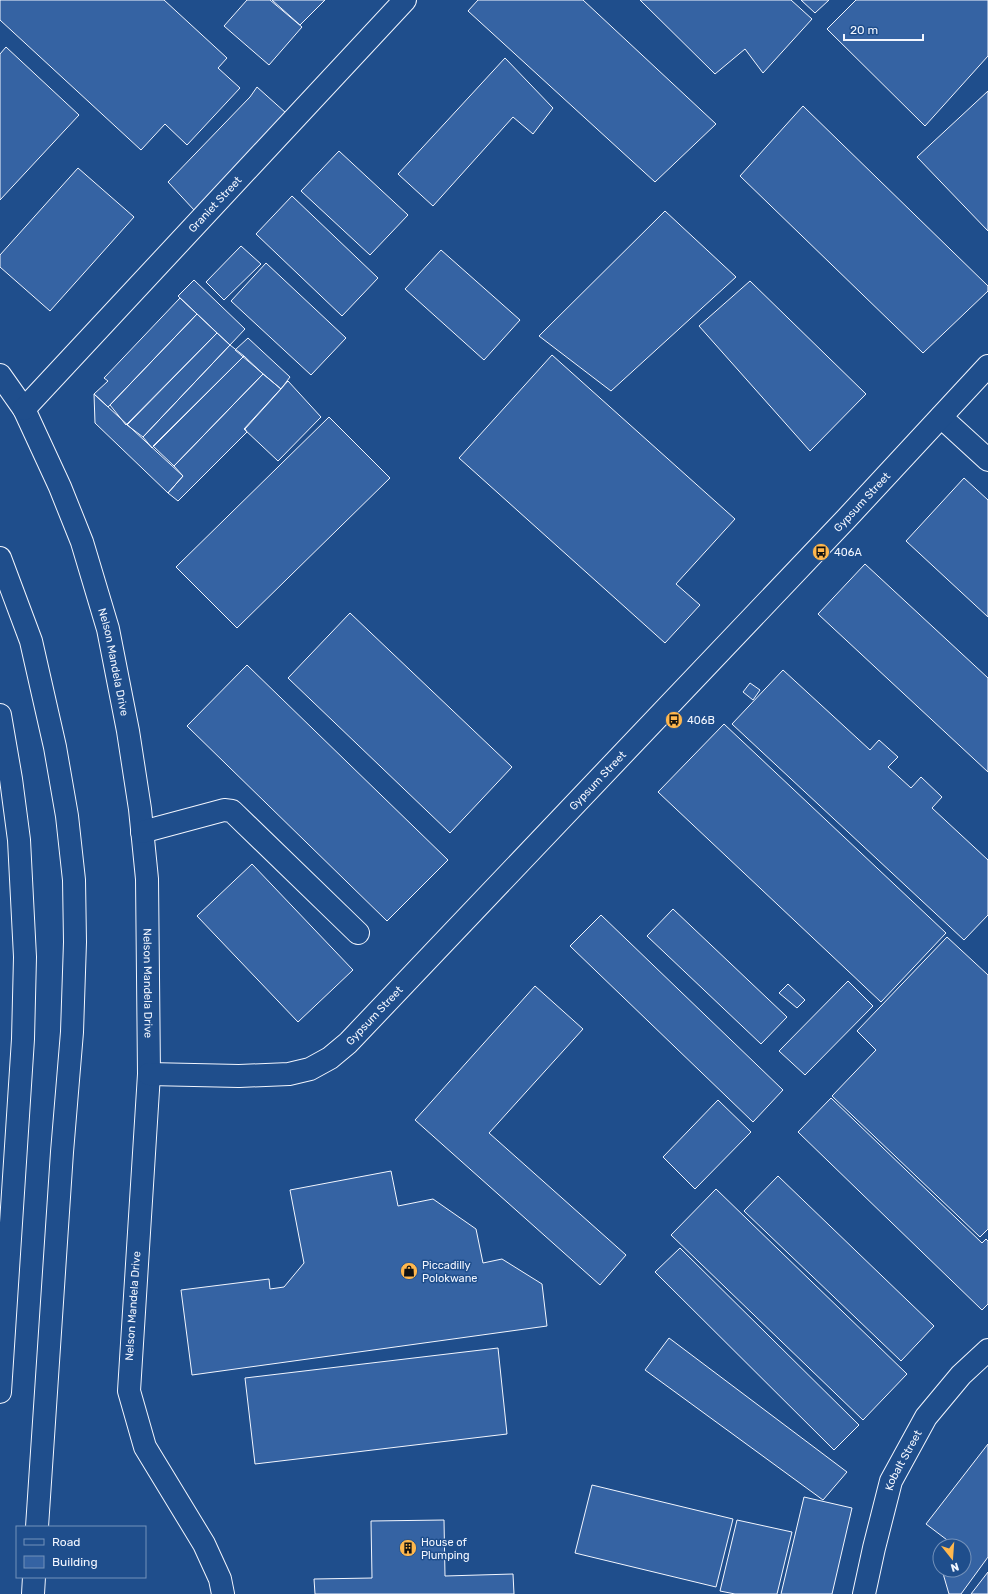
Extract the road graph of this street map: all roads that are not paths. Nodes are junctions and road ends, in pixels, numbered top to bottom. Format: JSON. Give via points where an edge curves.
{"nodes":[{"id":1,"x":405,"y":0,"type":"edge"},
{"id":2,"x":988,"y":366,"type":"edge"},
{"id":3,"x":0,"y":375,"type":"edge"},
{"id":4,"x":24,"y":409,"type":"junction"},
{"id":5,"x":941,"y":417,"type":"junction"},
{"id":6,"x":988,"y":460,"type":"edge"},
{"id":7,"x":0,"y":558,"type":"edge"},
{"id":8,"x":0,"y":715,"type":"edge"},
{"id":9,"x":142,"y":832,"type":"junction"},
{"id":10,"x":358,"y":933,"type":"dead end"},
{"id":11,"x":149,"y":1074,"type":"junction"},
{"id":12,"x":988,"y":1350,"type":"edge"},
{"id":13,"x":0,"y":1392,"type":"edge"},
{"id":14,"x":37,"y":1526,"type":"edge"},
{"id":15,"x":34,"y":1578,"type":"edge"},
{"id":16,"x":33,"y":1594,"type":"edge"},
{"id":17,"x":224,"y":1594,"type":"edge"},
{"id":18,"x":864,"y":1594,"type":"edge"}],
"edges":[{"from":1,"to":4,"type":"main road","name":"Graniet Street"},
{"from":2,"to":5,"type":"main road","name":"Gypsum Street"},
{"from":3,"to":4,"type":"main road","name":"Nelson Mandela Drive"},
{"from":4,"to":9,"type":"main road","name":"Nelson Mandela Drive","via":[[82,542],[108,629],[128,731]]},
{"from":5,"to":6,"type":"main road"},
{"from":5,"to":11,"type":"main road","name":"Gypsum Street","via":[[359,1031],[330,1058],[310,1069],[289,1074]]},
{"from":7,"to":14,"type":"main road","via":[[31,641],[68,816],[74,880],[72,1032]]},
{"from":8,"to":13,"type":"main road","via":[[19,840],[25,957],[23,1038]]},
{"from":9,"to":10,"type":"main road","via":[[224,810],[232,811]]},
{"from":9,"to":11,"type":"main road","name":"Nelson Mandela Drive","via":[[147,879]]},
{"from":11,"to":17,"type":"main road","name":"Nelson Mandela Drive","via":[[129,1391],[145,1447],[204,1544]]},
{"from":12,"to":18,"type":"main road","name":"Kobalt Street","via":[[961,1375],[926,1417],[891,1481]]},
{"from":15,"to":16,"type":"main road"}]}
